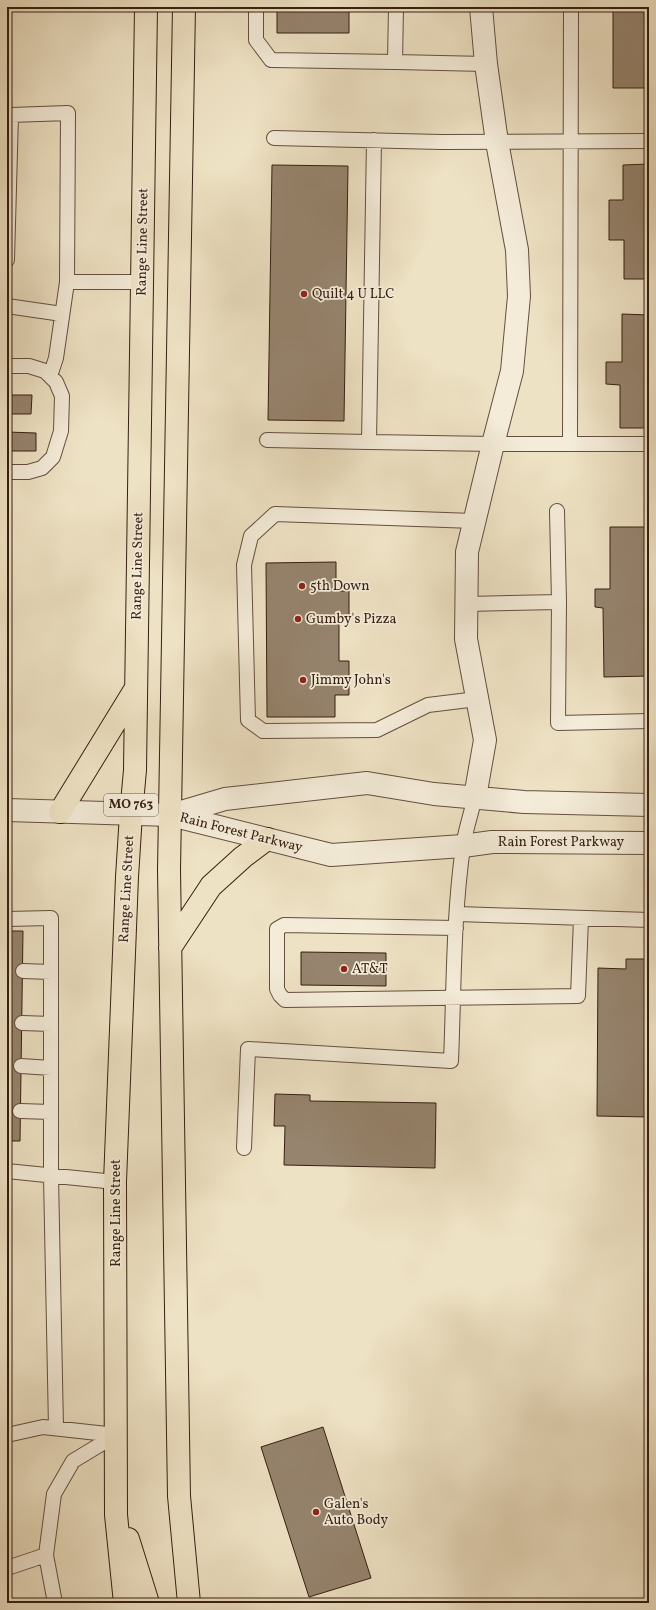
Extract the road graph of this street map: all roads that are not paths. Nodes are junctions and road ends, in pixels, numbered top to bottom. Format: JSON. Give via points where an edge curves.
{"nodes":[{"id":1,"x":146,"y":7,"type":"edge"},
{"id":2,"x":184,"y":7,"type":"edge"},
{"id":3,"x":256,"y":7,"type":"edge"},
{"id":4,"x":396,"y":7,"type":"edge"},
{"id":5,"x":481,"y":7,"type":"edge"},
{"id":6,"x":571,"y":7,"type":"edge"},
{"id":7,"x":395,"y":62,"type":"junction"},
{"id":8,"x":486,"y":64,"type":"junction"},
{"id":9,"x":274,"y":138,"type":"dead end"},
{"id":10,"x":374,"y":140,"type":"junction"},
{"id":11,"x":649,"y":140,"type":"edge"},
{"id":12,"x":571,"y":141,"type":"junction"},
{"id":13,"x":497,"y":142,"type":"junction"},
{"id":14,"x":7,"y":260,"type":"edge"},
{"id":15,"x":67,"y":282,"type":"junction"},
{"id":16,"x":142,"y":282,"type":"junction"},
{"id":17,"x":7,"y":306,"type":"edge"},
{"id":18,"x":62,"y":314,"type":"junction"},
{"id":19,"x":7,"y":366,"type":"edge"},
{"id":20,"x":50,"y":376,"type":"junction"},
{"id":21,"x":267,"y":440,"type":"dead end"},
{"id":22,"x":369,"y":442,"type":"junction"},
{"id":23,"x":492,"y":444,"type":"junction"},
{"id":24,"x":570,"y":444,"type":"junction"},
{"id":25,"x":649,"y":444,"type":"edge"},
{"id":26,"x":7,"y":472,"type":"edge"},
{"id":27,"x":557,"y":511,"type":"dead end"},
{"id":28,"x":474,"y":521,"type":"junction"},
{"id":29,"x":559,"y":602,"type":"junction"},
{"id":30,"x":467,"y":604,"type":"junction"},
{"id":31,"x":136,"y":687,"type":"junction"},
{"id":32,"x":477,"y":699,"type":"junction"},
{"id":33,"x":649,"y":721,"type":"edge"},
{"id":34,"x":475,"y":797,"type":"junction"},
{"id":35,"x":649,"y":805,"type":"edge"},
{"id":36,"x":7,"y":810,"type":"edge"},
{"id":37,"x":60,"y":812,"type":"junction"},
{"id":38,"x":131,"y":814,"type":"junction"},
{"id":39,"x":171,"y":815,"type":"junction"},
{"id":40,"x":267,"y":839,"type":"junction"},
{"id":41,"x":649,"y":843,"type":"edge"},
{"id":42,"x":463,"y":846,"type":"junction"},
{"id":43,"x":458,"y":914,"type":"junction"},
{"id":44,"x":581,"y":918,"type":"junction"},
{"id":45,"x":7,"y":919,"type":"edge"},
{"id":46,"x":649,"y":920,"type":"edge"},
{"id":47,"x":456,"y":928,"type":"junction"},
{"id":48,"x":170,"y":948,"type":"junction"},
{"id":49,"x":23,"y":971,"type":"dead end"},
{"id":50,"x":51,"y":972,"type":"junction"},
{"id":51,"x":454,"y":998,"type":"junction"},
{"id":52,"x":22,"y":1023,"type":"dead end"},
{"id":53,"x":51,"y":1024,"type":"junction"},
{"id":54,"x":21,"y":1066,"type":"dead end"},
{"id":55,"x":51,"y":1068,"type":"junction"},
{"id":56,"x":20,"y":1111,"type":"dead end"},
{"id":57,"x":51,"y":1112,"type":"junction"},
{"id":58,"x":244,"y":1148,"type":"dead end"},
{"id":59,"x":7,"y":1171,"type":"edge"},
{"id":60,"x":51,"y":1176,"type":"junction"},
{"id":61,"x":115,"y":1182,"type":"junction"},
{"id":62,"x":56,"y":1428,"type":"junction"},
{"id":63,"x":7,"y":1435,"type":"edge"},
{"id":64,"x":116,"y":1435,"type":"junction"},
{"id":65,"x":116,"y":1498,"type":"junction"},
{"id":66,"x":46,"y":1555,"type":"junction"},
{"id":67,"x":7,"y":1568,"type":"edge"},
{"id":68,"x":55,"y":1603,"type":"edge"},
{"id":69,"x":125,"y":1603,"type":"edge"},
{"id":70,"x":148,"y":1603,"type":"edge"},
{"id":71,"x":189,"y":1603,"type":"edge"}],
"edges":[{"from":1,"to":16,"type":"main road","name":"Range Line Street","number":"MO 763"},
{"from":2,"to":39,"type":"main road","number":"MO 763"},
{"from":3,"to":7,"type":"lane","via":[[256,40],[271,60]]},
{"from":4,"to":7,"type":"lane"},
{"from":5,"to":8,"type":"street"},
{"from":6,"to":12,"type":"lane"},
{"from":7,"to":8,"type":"lane"},
{"from":8,"to":13,"type":"street"},
{"from":9,"to":10,"type":"lane"},
{"from":10,"to":13,"type":"lane"},
{"from":10,"to":22,"type":"lane"},
{"from":11,"to":12,"type":"lane"},
{"from":12,"to":13,"type":"lane"},
{"from":12,"to":24,"type":"lane"},
{"from":13,"to":23,"type":"street","via":[[517,250],[519,296],[512,371]]},
{"from":14,"to":15,"type":"lane","via":[[11,115],[68,113]]},
{"from":15,"to":16,"type":"lane"},
{"from":15,"to":18,"type":"lane"},
{"from":16,"to":31,"type":"main road","name":"Range Line Street","number":"MO 763"},
{"from":17,"to":18,"type":"lane"},
{"from":18,"to":20,"type":"lane","via":[[56,358]]},
{"from":19,"to":20,"type":"lane","via":[[29,366],[45,371]]},
{"from":20,"to":26,"type":"lane","via":[[56,382],[62,396],[61,431],[53,457],[42,468],[28,472]]},
{"from":21,"to":22,"type":"lane"},
{"from":22,"to":23,"type":"lane"},
{"from":23,"to":24,"type":"lane"},
{"from":23,"to":28,"type":"street"},
{"from":24,"to":25,"type":"lane"},
{"from":27,"to":29,"type":"lane"},
{"from":28,"to":30,"type":"street","via":[[467,552]]},
{"from":28,"to":32,"type":"lane","via":[[275,514],[252,536],[244,565],[248,720],[263,731],[377,730],[428,705]]},
{"from":29,"to":30,"type":"lane"},
{"from":29,"to":33,"type":"lane","via":[[558,723]]},
{"from":30,"to":32,"type":"street","via":[[466,639]]},
{"from":31,"to":37,"type":"main road"},
{"from":31,"to":38,"type":"main road","name":"Range Line Street","number":"MO 763","via":[[135,770]]},
{"from":32,"to":34,"type":"street","via":[[485,740]]},
{"from":34,"to":35,"type":"street","name":"Rain Forest Parkway","via":[[524,802]]},
{"from":34,"to":39,"type":"street","name":"Rain Forest Parkway","via":[[434,794],[367,783],[224,798]]},
{"from":34,"to":42,"type":"lane"},
{"from":36,"to":37,"type":"street"},
{"from":37,"to":38,"type":"street"},
{"from":38,"to":39,"type":"street"},
{"from":38,"to":61,"type":"main road","name":"Range Line Street","number":"MO 763"},
{"from":39,"to":40,"type":"street","name":"Rain Forest Parkway"},
{"from":39,"to":48,"type":"main road","number":"MO 763"},
{"from":40,"to":42,"type":"street","name":"Rain Forest Parkway","via":[[331,855]]},
{"from":40,"to":48,"type":"main road","via":[[211,886]]},
{"from":41,"to":42,"type":"street","name":"Rain Forest Parkway","via":[[492,842]]},
{"from":42,"to":43,"type":"lane"},
{"from":43,"to":44,"type":"lane"},
{"from":43,"to":47,"type":"lane"},
{"from":44,"to":46,"type":"lane"},
{"from":44,"to":51,"type":"lane","via":[[578,996]]},
{"from":45,"to":50,"type":"lane","via":[[51,918]]},
{"from":47,"to":51,"type":"lane"},
{"from":47,"to":51,"type":"lane","via":[[284,925],[277,929],[276,989],[285,1000]]},
{"from":48,"to":71,"type":"main road","number":"MO 763","via":[[179,1496]]},
{"from":49,"to":50,"type":"lane"},
{"from":50,"to":53,"type":"lane"},
{"from":51,"to":58,"type":"lane","via":[[451,1061],[248,1049]]},
{"from":52,"to":53,"type":"lane"},
{"from":53,"to":55,"type":"lane"},
{"from":54,"to":55,"type":"lane"},
{"from":55,"to":57,"type":"lane"},
{"from":56,"to":57,"type":"lane"},
{"from":57,"to":60,"type":"lane"},
{"from":59,"to":60,"type":"lane"},
{"from":60,"to":61,"type":"lane"},
{"from":60,"to":62,"type":"lane"},
{"from":61,"to":64,"type":"main road","name":"Range Line Street","number":"MO 763"},
{"from":62,"to":63,"type":"lane","via":[[43,1427]]},
{"from":62,"to":64,"type":"lane"},
{"from":64,"to":65,"type":"main road","name":"Range Line Street","number":"MO 763"},
{"from":64,"to":66,"type":"lane","via":[[73,1461],[54,1494]]},
{"from":65,"to":69,"type":"main road","name":"Range Line Street","number":"MO 763"},
{"from":65,"to":70,"type":"main road"},
{"from":66,"to":67,"type":"lane"},
{"from":66,"to":68,"type":"lane"}]}
